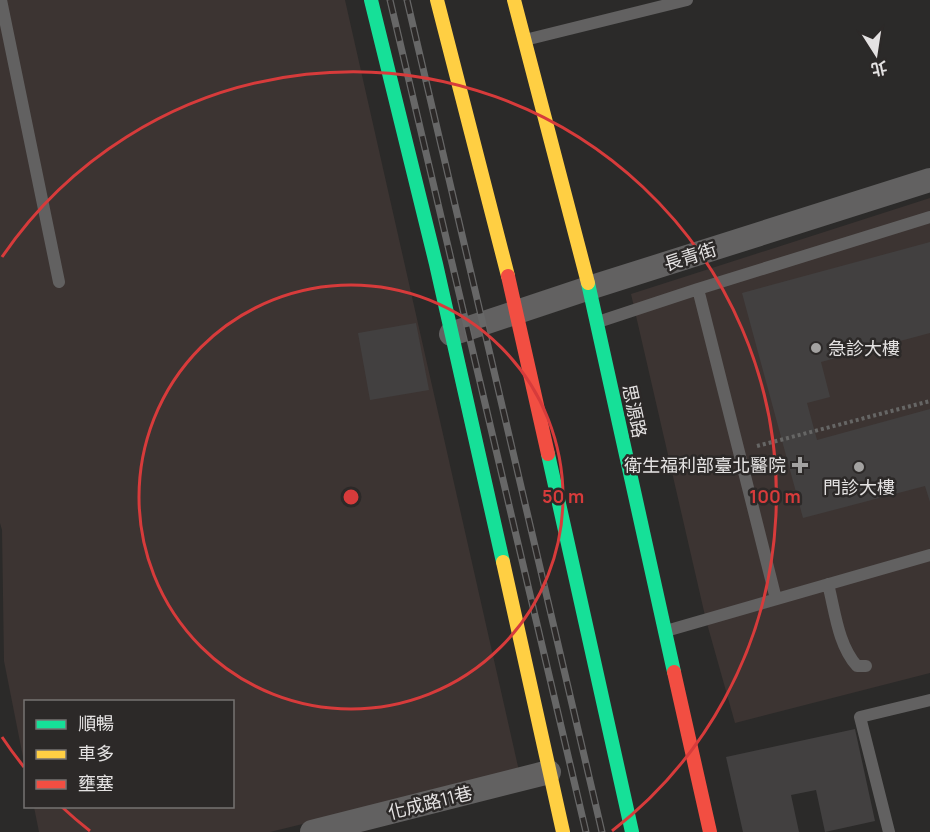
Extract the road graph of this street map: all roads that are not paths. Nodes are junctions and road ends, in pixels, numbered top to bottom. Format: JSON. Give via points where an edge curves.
{"nodes":[{"id":1,"x":1,"y":0,"type":"edge"},
{"id":2,"x":370,"y":0,"type":"edge"},
{"id":3,"x":437,"y":0,"type":"edge"},
{"id":4,"x":514,"y":0,"type":"edge"},
{"id":5,"x":687,"y":0,"type":"edge"},
{"id":6,"x":524,"y":40,"type":"junction"},
{"id":7,"x":930,"y":180,"type":"edge"},
{"id":8,"x":930,"y":217,"type":"edge"},
{"id":9,"x":59,"y":282,"type":"dead end"},
{"id":10,"x":589,"y":288,"type":"junction"},
{"id":11,"x":698,"y":289,"type":"junction"},
{"id":12,"x":533,"y":307,"type":"junction"},
{"id":13,"x":597,"y":322,"type":"junction"},
{"id":14,"x":451,"y":334,"type":"junction"},
{"id":15,"x":930,"y":555,"type":"edge"},
{"id":16,"x":828,"y":584,"type":"junction"},
{"id":17,"x":776,"y":599,"type":"junction"},
{"id":18,"x":665,"y":631,"type":"junction"},
{"id":19,"x":866,"y":666,"type":"dead end"},
{"id":20,"x":930,"y":700,"type":"edge"},
{"id":21,"x":549,"y":772,"type":"junction"},
{"id":22,"x":369,"y":825,"type":"edge"},
{"id":23,"x":312,"y":832,"type":"edge"},
{"id":24,"x":563,"y":832,"type":"edge"},
{"id":25,"x":632,"y":832,"type":"edge"},
{"id":26,"x":710,"y":832,"type":"edge"},
{"id":27,"x":889,"y":832,"type":"edge"}],
"edges":[{"from":1,"to":9,"type":"lane"},
{"from":2,"to":14,"type":"main road"},
{"from":3,"to":12,"type":"main road"},
{"from":4,"to":6,"type":"main road","name":"思源路"},
{"from":5,"to":6,"type":"lane"},
{"from":6,"to":10,"type":"main road","name":"思源路"},
{"from":7,"to":10,"type":"street","name":"長青街"},
{"from":8,"to":11,"type":"lane"},
{"from":10,"to":12,"type":"street","name":"長青街"},
{"from":10,"to":13,"type":"main road","name":"思源路"},
{"from":11,"to":13,"type":"lane"},
{"from":11,"to":17,"type":"lane"},
{"from":12,"to":14,"type":"street","name":"長青街"},
{"from":12,"to":25,"type":"main road"},
{"from":13,"to":18,"type":"main road","name":"思源路"},
{"from":14,"to":21,"type":"main road"},
{"from":15,"to":16,"type":"lane"},
{"from":16,"to":17,"type":"lane"},
{"from":16,"to":19,"type":"lane","via":[[849,657],[857,666]]},
{"from":17,"to":18,"type":"lane"},
{"from":18,"to":26,"type":"main road","name":"思源路"},
{"from":20,"to":27,"type":"lane","via":[[860,717]]},
{"from":21,"to":22,"type":"street","name":"化成路11巷"},
{"from":21,"to":24,"type":"main road"},
{"from":22,"to":23,"type":"street","name":"化成路11巷"}]}
